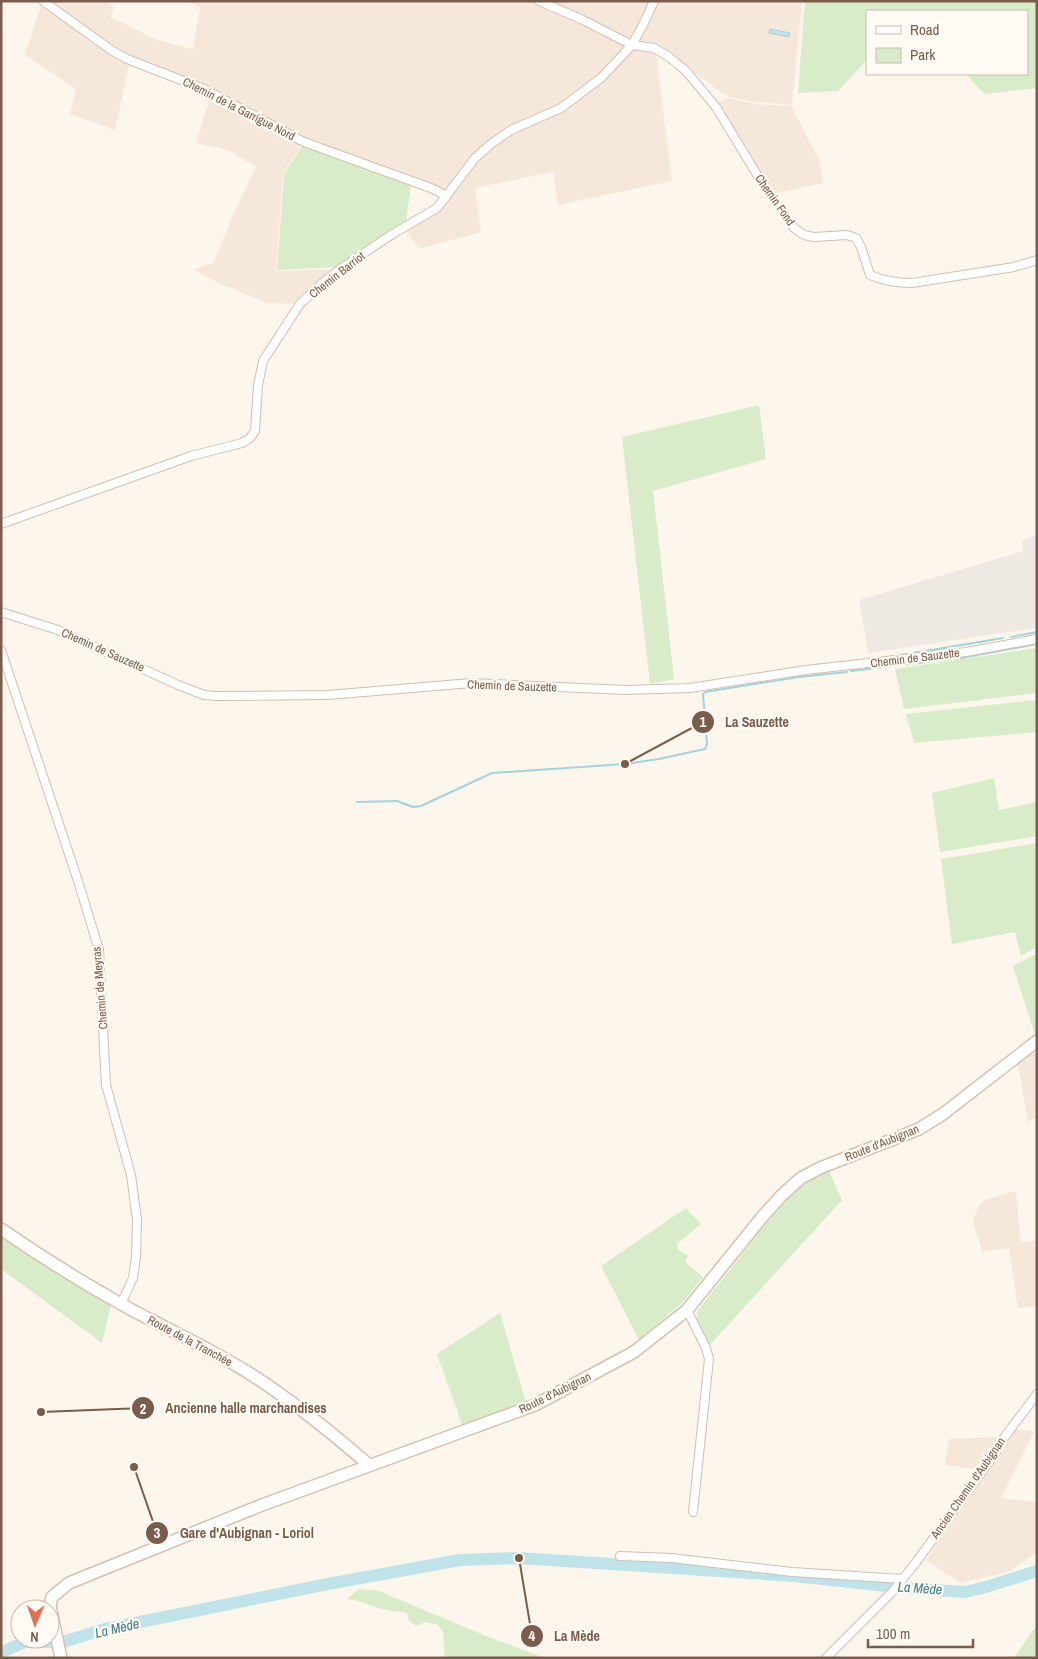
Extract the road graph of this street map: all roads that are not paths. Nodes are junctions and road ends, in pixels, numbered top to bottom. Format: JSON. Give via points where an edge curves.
{"nodes":[{"id":1,"x":43,"y":1,"type":"edge"},
{"id":2,"x":539,"y":1,"type":"edge"},
{"id":3,"x":654,"y":1,"type":"edge"},
{"id":4,"x":632,"y":45,"type":"junction"},
{"id":5,"x":447,"y":196,"type":"junction"},
{"id":6,"x":1037,"y":260,"type":"edge"},
{"id":7,"x":1,"y":524,"type":"edge"},
{"id":8,"x":1,"y":612,"type":"edge"},
{"id":9,"x":1037,"y":639,"type":"edge"},
{"id":10,"x":1,"y":650,"type":"edge"},
{"id":11,"x":1037,"y":1041,"type":"edge"},
{"id":12,"x":1,"y":1230,"type":"edge"},
{"id":13,"x":120,"y":1304,"type":"junction"},
{"id":14,"x":687,"y":1310,"type":"junction"},
{"id":15,"x":1037,"y":1394,"type":"edge"},
{"id":16,"x":369,"y":1465,"type":"junction"},
{"id":17,"x":692,"y":1512,"type":"dead end"},
{"id":18,"x":620,"y":1556,"type":"dead end"},
{"id":19,"x":901,"y":1581,"type":"junction"},
{"id":20,"x":52,"y":1599,"type":"edge"},
{"id":21,"x":826,"y":1658,"type":"edge"}],
"edges":[{"from":1,"to":5,"type":"street","name":"Chemin de la Garrigue Nord","via":[[127,59],[204,89],[304,142]]},
{"from":2,"to":4,"type":"street"},
{"from":3,"to":4,"type":"street","name":"Chemin Barriot"},
{"from":4,"to":5,"type":"street","name":"Chemin Barriot","via":[[581,94],[561,108],[511,130],[491,144],[475,158]]},
{"from":4,"to":6,"type":"street","name":"Chemin Fond","via":[[654,48],[686,71],[716,107],[794,228],[814,237],[847,235],[856,238],[870,275],[896,283],[912,283],[1014,267]]},
{"from":5,"to":7,"type":"street","name":"Chemin Barriot","via":[[437,208],[339,270],[300,304],[263,361],[255,431],[246,441],[191,456]]},
{"from":8,"to":9,"type":"street","name":"Chemin de Sauzette","via":[[58,630],[178,686],[216,696],[328,695],[471,683],[626,690],[690,688],[806,670],[966,652]]},
{"from":10,"to":13,"type":"street","name":"Chemin de Meyras","via":[[99,950],[106,1085],[131,1175],[137,1220],[133,1278]]},
{"from":11,"to":14,"type":"street","name":"Route d'Aubignan","via":[[919,1129],[801,1178],[763,1216]]},
{"from":12,"to":13,"type":"street","name":"Route de la Tranchée"},
{"from":13,"to":16,"type":"street","name":"Route de la Tranchée","via":[[252,1375],[320,1422]]},
{"from":14,"to":16,"type":"street","name":"Route d'Aubignan","via":[[634,1352],[535,1405]]},
{"from":14,"to":17,"type":"street","via":[[709,1359]]},
{"from":15,"to":19,"type":"street","name":"Ancien Chemin d'Aubignan"},
{"from":16,"to":20,"type":"street","name":"Route d'Aubignan","via":[[69,1583]]},
{"from":18,"to":19,"type":"street","via":[[671,1558]]},
{"from":19,"to":21,"type":"street","name":"Ancien Chemin d'Aubignan"}]}
